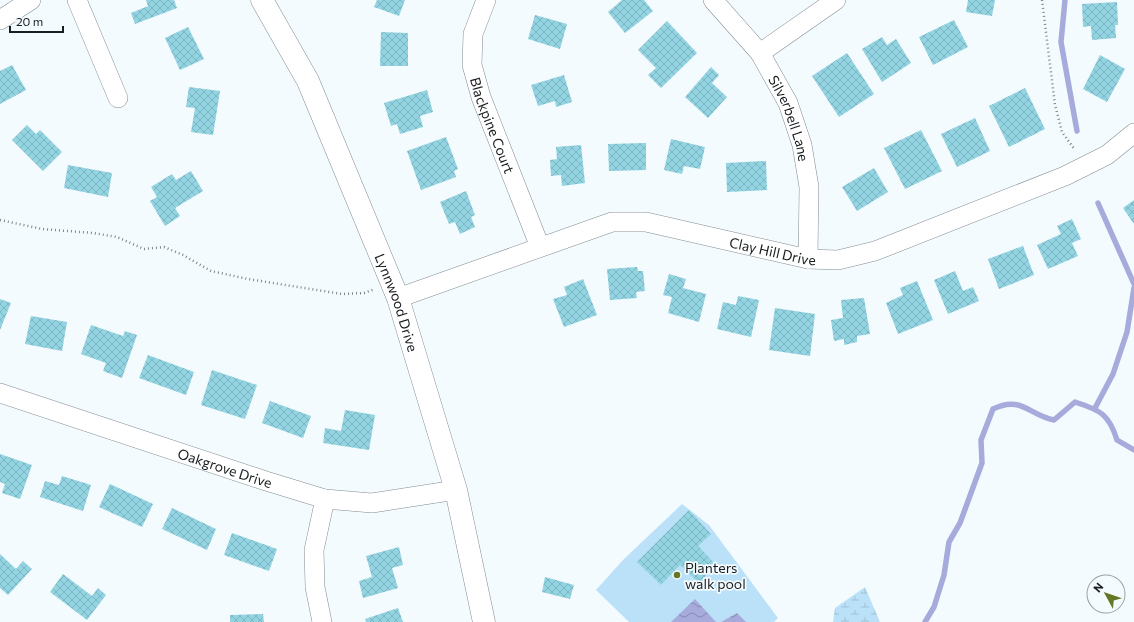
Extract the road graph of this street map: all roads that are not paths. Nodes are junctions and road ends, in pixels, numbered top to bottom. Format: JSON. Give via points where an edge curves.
{"nodes":[{"id":1,"x":31,"y":0,"type":"edge"},
{"id":2,"x":77,"y":0,"type":"edge"},
{"id":3,"x":262,"y":0,"type":"edge"},
{"id":4,"x":486,"y":0,"type":"edge"},
{"id":5,"x":713,"y":0,"type":"edge"},
{"id":6,"x":836,"y":0,"type":"edge"},
{"id":7,"x":0,"y":20,"type":"edge"},
{"id":8,"x":760,"y":53,"type":"junction"},
{"id":9,"x":118,"y":98,"type":"dead end"},
{"id":10,"x":1134,"y":133,"type":"edge"},
{"id":11,"x":540,"y":247,"type":"junction"},
{"id":12,"x":808,"y":259,"type":"junction"},
{"id":13,"x":389,"y":293,"type":"junction"},
{"id":14,"x":0,"y":392,"type":"edge"},
{"id":15,"x":456,"y":490,"type":"junction"},
{"id":16,"x":325,"y":499,"type":"junction"},
{"id":17,"x":322,"y":622,"type":"edge"},
{"id":18,"x":484,"y":622,"type":"edge"}],
"edges":[{"from":1,"to":7,"type":"street"},
{"from":2,"to":9,"type":"street"},
{"from":3,"to":13,"type":"street","name":"Lynnwood Drive","via":[[308,81]]},
{"from":4,"to":11,"type":"street","name":"Blackpine Court","via":[[473,34],[472,65],[481,97]]},
{"from":5,"to":8,"type":"street","name":"Silverbell Lane"},
{"from":6,"to":8,"type":"street"},
{"from":8,"to":12,"type":"street","name":"Silverbell Lane","via":[[788,104],[802,145],[809,187]]},
{"from":10,"to":12,"type":"street","name":"Clay Hill Drive","via":[[1107,155],[1066,176],[874,251],[838,260]]},
{"from":11,"to":12,"type":"street","name":"Clay Hill Drive","via":[[612,222],[646,222]]},
{"from":11,"to":13,"type":"street","name":"Clay Hill Drive"},
{"from":13,"to":15,"type":"street","name":"Lynnwood Drive"},
{"from":14,"to":16,"type":"street","name":"Oakgrove Drive"},
{"from":15,"to":16,"type":"street","name":"Oakgrove Drive","via":[[372,503]]},
{"from":15,"to":18,"type":"street","name":"Lynnwood Drive"},
{"from":16,"to":17,"type":"street","via":[[314,550],[315,587]]}]}
